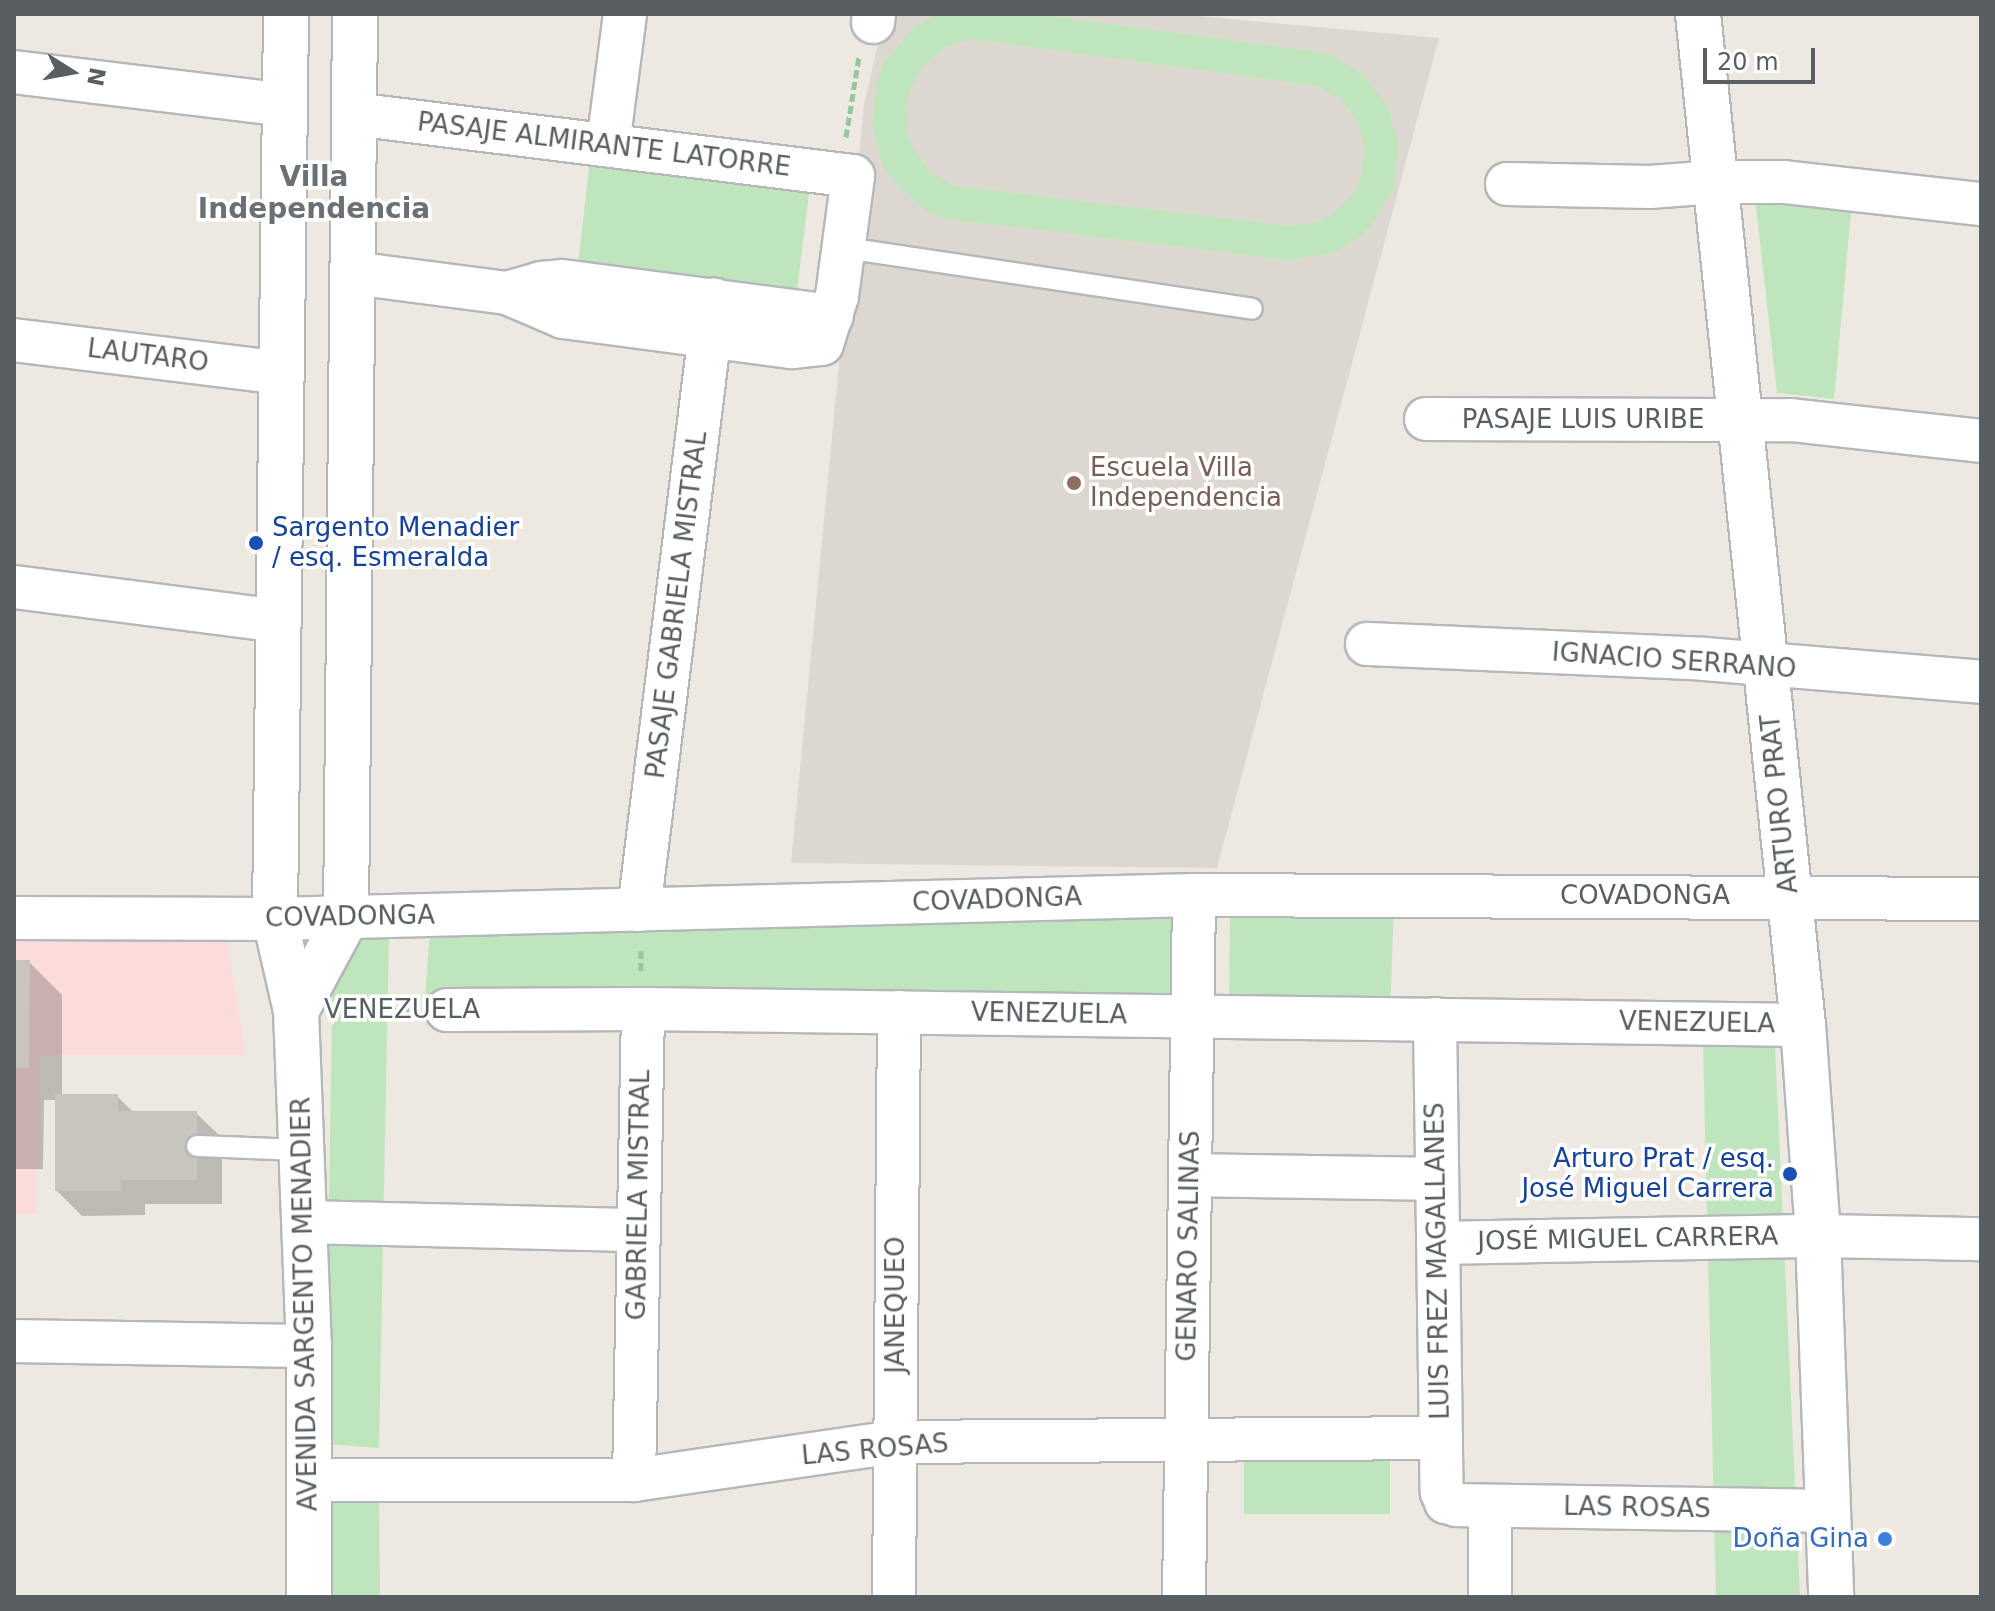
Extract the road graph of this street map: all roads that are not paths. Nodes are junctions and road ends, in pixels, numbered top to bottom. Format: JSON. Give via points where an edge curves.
{"nodes":[{"id":1,"x":286,"y":14,"type":"edge"},
{"id":2,"x":355,"y":14,"type":"edge"},
{"id":3,"x":625,"y":14,"type":"edge"},
{"id":4,"x":1698,"y":14,"type":"edge"},
{"id":5,"x":14,"y":72,"type":"edge"},
{"id":6,"x":285,"y":105,"type":"junction"},
{"id":7,"x":354,"y":114,"type":"junction"},
{"id":8,"x":608,"y":145,"type":"junction"},
{"id":9,"x":1715,"y":182,"type":"junction"},
{"id":10,"x":1507,"y":184,"type":"dead end"},
{"id":11,"x":1981,"y":204,"type":"edge"},
{"id":12,"x":845,"y":252,"type":"junction"},
{"id":13,"x":353,"y":273,"type":"junction"},
{"id":14,"x":1252,"y":309,"type":"dead end"},
{"id":15,"x":712,"y":318,"type":"junction"},
{"id":16,"x":14,"y":340,"type":"edge"},
{"id":17,"x":281,"y":373,"type":"junction"},
{"id":18,"x":1426,"y":419,"type":"dead end"},
{"id":19,"x":1740,"y":420,"type":"junction"},
{"id":20,"x":1981,"y":441,"type":"edge"},
{"id":21,"x":14,"y":587,"type":"edge"},
{"id":22,"x":278,"y":621,"type":"junction"},
{"id":23,"x":1367,"y":644,"type":"dead end"},
{"id":24,"x":1765,"y":665,"type":"junction"},
{"id":25,"x":1981,"y":682,"type":"edge"},
{"id":26,"x":1194,"y":895,"type":"junction"},
{"id":27,"x":1790,"y":896,"type":"junction"},
{"id":28,"x":1981,"y":899,"type":"edge"},
{"id":29,"x":639,"y":910,"type":"junction"},
{"id":30,"x":14,"y":918,"type":"edge"},
{"id":31,"x":346,"y":918,"type":"junction"},
{"id":32,"x":275,"y":919,"type":"junction"},
{"id":33,"x":643,"y":1009,"type":"junction"},
{"id":34,"x":447,"y":1010,"type":"road end"},
{"id":35,"x":296,"y":1011,"type":"junction"},
{"id":36,"x":899,"y":1012,"type":"junction"},
{"id":37,"x":1192,"y":1016,"type":"junction"},
{"id":38,"x":1435,"y":1019,"type":"junction"},
{"id":39,"x":1803,"y":1025,"type":"junction"},
{"id":40,"x":197,"y":1146,"type":"dead end"},
{"id":41,"x":302,"y":1150,"type":"junction"},
{"id":42,"x":1190,"y":1175,"type":"junction"},
{"id":43,"x":1437,"y":1179,"type":"junction"},
{"id":44,"x":305,"y":1222,"type":"junction"},
{"id":45,"x":638,"y":1230,"type":"junction"},
{"id":46,"x":1818,"y":1236,"type":"junction"},
{"id":47,"x":1981,"y":1239,"type":"edge"},
{"id":48,"x":1438,"y":1243,"type":"junction"},
{"id":49,"x":14,"y":1341,"type":"edge"},
{"id":50,"x":309,"y":1346,"type":"junction"},
{"id":51,"x":1441,"y":1438,"type":"junction"},
{"id":52,"x":1186,"y":1440,"type":"junction"},
{"id":53,"x":895,"y":1442,"type":"junction"},
{"id":54,"x":311,"y":1480,"type":"junction"},
{"id":55,"x":634,"y":1480,"type":"junction"},
{"id":56,"x":1446,"y":1502,"type":"joint"},
{"id":57,"x":1490,"y":1506,"type":"junction"},
{"id":58,"x":1828,"y":1511,"type":"junction"},
{"id":59,"x":309,"y":1597,"type":"edge"},
{"id":60,"x":894,"y":1597,"type":"edge"},
{"id":61,"x":1184,"y":1597,"type":"edge"},
{"id":62,"x":1490,"y":1597,"type":"edge"},
{"id":63,"x":1831,"y":1597,"type":"edge"}],
"edges":[{"from":1,"to":6,"type":"main road","name":"AVENIDA SARGENTO MENADIER"},
{"from":2,"to":7,"type":"main road"},
{"from":3,"to":8,"type":"street"},
{"from":4,"to":9,"type":"main road","name":"ARTURO PRAT"},
{"from":5,"to":6,"type":"street"},
{"from":6,"to":17,"type":"main road","name":"AVENIDA SARGENTO MENADIER"},
{"from":7,"to":8,"type":"street","name":"PASAJE ALMIRANTE LATORRE"},
{"from":7,"to":13,"type":"main road"},
{"from":8,"to":12,"type":"street","name":"PASAJE ALMIRANTE LATORRE","via":[[853,176]]},
{"from":9,"to":10,"type":"street","via":[[1681,187]]},
{"from":9,"to":11,"type":"street","via":[[1784,182]]},
{"from":9,"to":19,"type":"main road","name":"ARTURO PRAT"},
{"from":12,"to":14,"type":"lane"},
{"from":12,"to":15,"type":"street","via":[[822,344],[792,347]]},
{"from":13,"to":15,"type":"street","via":[[507,293],[563,317]]},
{"from":13,"to":31,"type":"main road"},
{"from":15,"to":29,"type":"street","name":"PASAJE GABRIELA MISTRAL"},
{"from":16,"to":17,"type":"street","name":"LAUTARO"},
{"from":17,"to":22,"type":"main road","name":"AVENIDA SARGENTO MENADIER"},
{"from":18,"to":19,"type":"street","name":"PASAJE LUIS URIBE"},
{"from":19,"to":20,"type":"street","name":"PASAJE LUIS URIBE","via":[[1805,421]]},
{"from":19,"to":24,"type":"main road","name":"ARTURO PRAT"},
{"from":21,"to":22,"type":"street"},
{"from":22,"to":32,"type":"main road","name":"AVENIDA SARGENTO MENADIER"},
{"from":23,"to":24,"type":"street","name":"IGNACIO SERRANO"},
{"from":24,"to":25,"type":"street","name":"IGNACIO SERRANO"},
{"from":24,"to":27,"type":"main road","name":"ARTURO PRAT"},
{"from":26,"to":27,"type":"street","name":"COVADONGA"},
{"from":26,"to":29,"type":"street","name":"COVADONGA"},
{"from":26,"to":37,"type":"street","name":"GENARO SALINAS"},
{"from":27,"to":28,"type":"street","name":"COVADONGA"},
{"from":27,"to":39,"type":"main road","name":"ARTURO PRAT"},
{"from":29,"to":31,"type":"street","name":"COVADONGA"},
{"from":30,"to":32,"type":"street","name":"COVADONGA"},
{"from":31,"to":32,"type":"street","name":"COVADONGA"},
{"from":31,"to":35,"type":"main road"},
{"from":32,"to":35,"type":"main road","name":"AVENIDA SARGENTO MENADIER"},
{"from":33,"to":34,"type":"street","name":"VENEZUELA"},
{"from":33,"to":36,"type":"street","name":"VENEZUELA"},
{"from":33,"to":45,"type":"street","name":"GABRIELA MISTRAL"},
{"from":35,"to":41,"type":"main road","name":"AVENIDA SARGENTO MENADIER"},
{"from":36,"to":37,"type":"street","name":"VENEZUELA"},
{"from":36,"to":53,"type":"street","name":"JANEQUEO"},
{"from":37,"to":38,"type":"street","name":"VENEZUELA"},
{"from":37,"to":42,"type":"street","name":"GENARO SALINAS"},
{"from":38,"to":39,"type":"street","name":"VENEZUELA"},
{"from":38,"to":43,"type":"street","name":"LUIS FREZ MAGALLANES"},
{"from":39,"to":46,"type":"main road","name":"ARTURO PRAT"},
{"from":40,"to":41,"type":"lane"},
{"from":41,"to":44,"type":"main road","name":"AVENIDA SARGENTO MENADIER"},
{"from":42,"to":43,"type":"street"},
{"from":42,"to":52,"type":"street","name":"GENARO SALINAS"},
{"from":43,"to":48,"type":"street","name":"LUIS FREZ MAGALLANES"},
{"from":44,"to":45,"type":"street"},
{"from":44,"to":50,"type":"main road","name":"AVENIDA SARGENTO MENADIER"},
{"from":45,"to":55,"type":"street","name":"GABRIELA MISTRAL"},
{"from":46,"to":47,"type":"street"},
{"from":46,"to":48,"type":"street","name":"JOSÉ MIGUEL CARRERA"},
{"from":46,"to":58,"type":"main road","name":"ARTURO PRAT"},
{"from":48,"to":51,"type":"street","name":"LUIS FREZ MAGALLANES"},
{"from":49,"to":50,"type":"street"},
{"from":50,"to":54,"type":"main road","name":"AVENIDA SARGENTO MENADIER"},
{"from":51,"to":52,"type":"street","name":"LAS ROSAS"},
{"from":51,"to":56,"type":"street","name":"LUIS FREZ MAGALLANES"},
{"from":52,"to":53,"type":"street","name":"LAS ROSAS"},
{"from":52,"to":61,"type":"street","name":"GENARO SALINAS"},
{"from":53,"to":55,"type":"street","name":"LAS ROSAS"},
{"from":53,"to":60,"type":"street","name":"JANEQUEO"},
{"from":54,"to":55,"type":"street","name":"LAS ROSAS"},
{"from":54,"to":59,"type":"main road","name":"AVENIDA SARGENTO MENADIER"},
{"from":56,"to":57,"type":"street","name":"LAS ROSAS"},
{"from":57,"to":58,"type":"street","name":"LAS ROSAS"},
{"from":57,"to":62,"type":"street"},
{"from":58,"to":63,"type":"main road","name":"ARTURO PRAT"}]}
